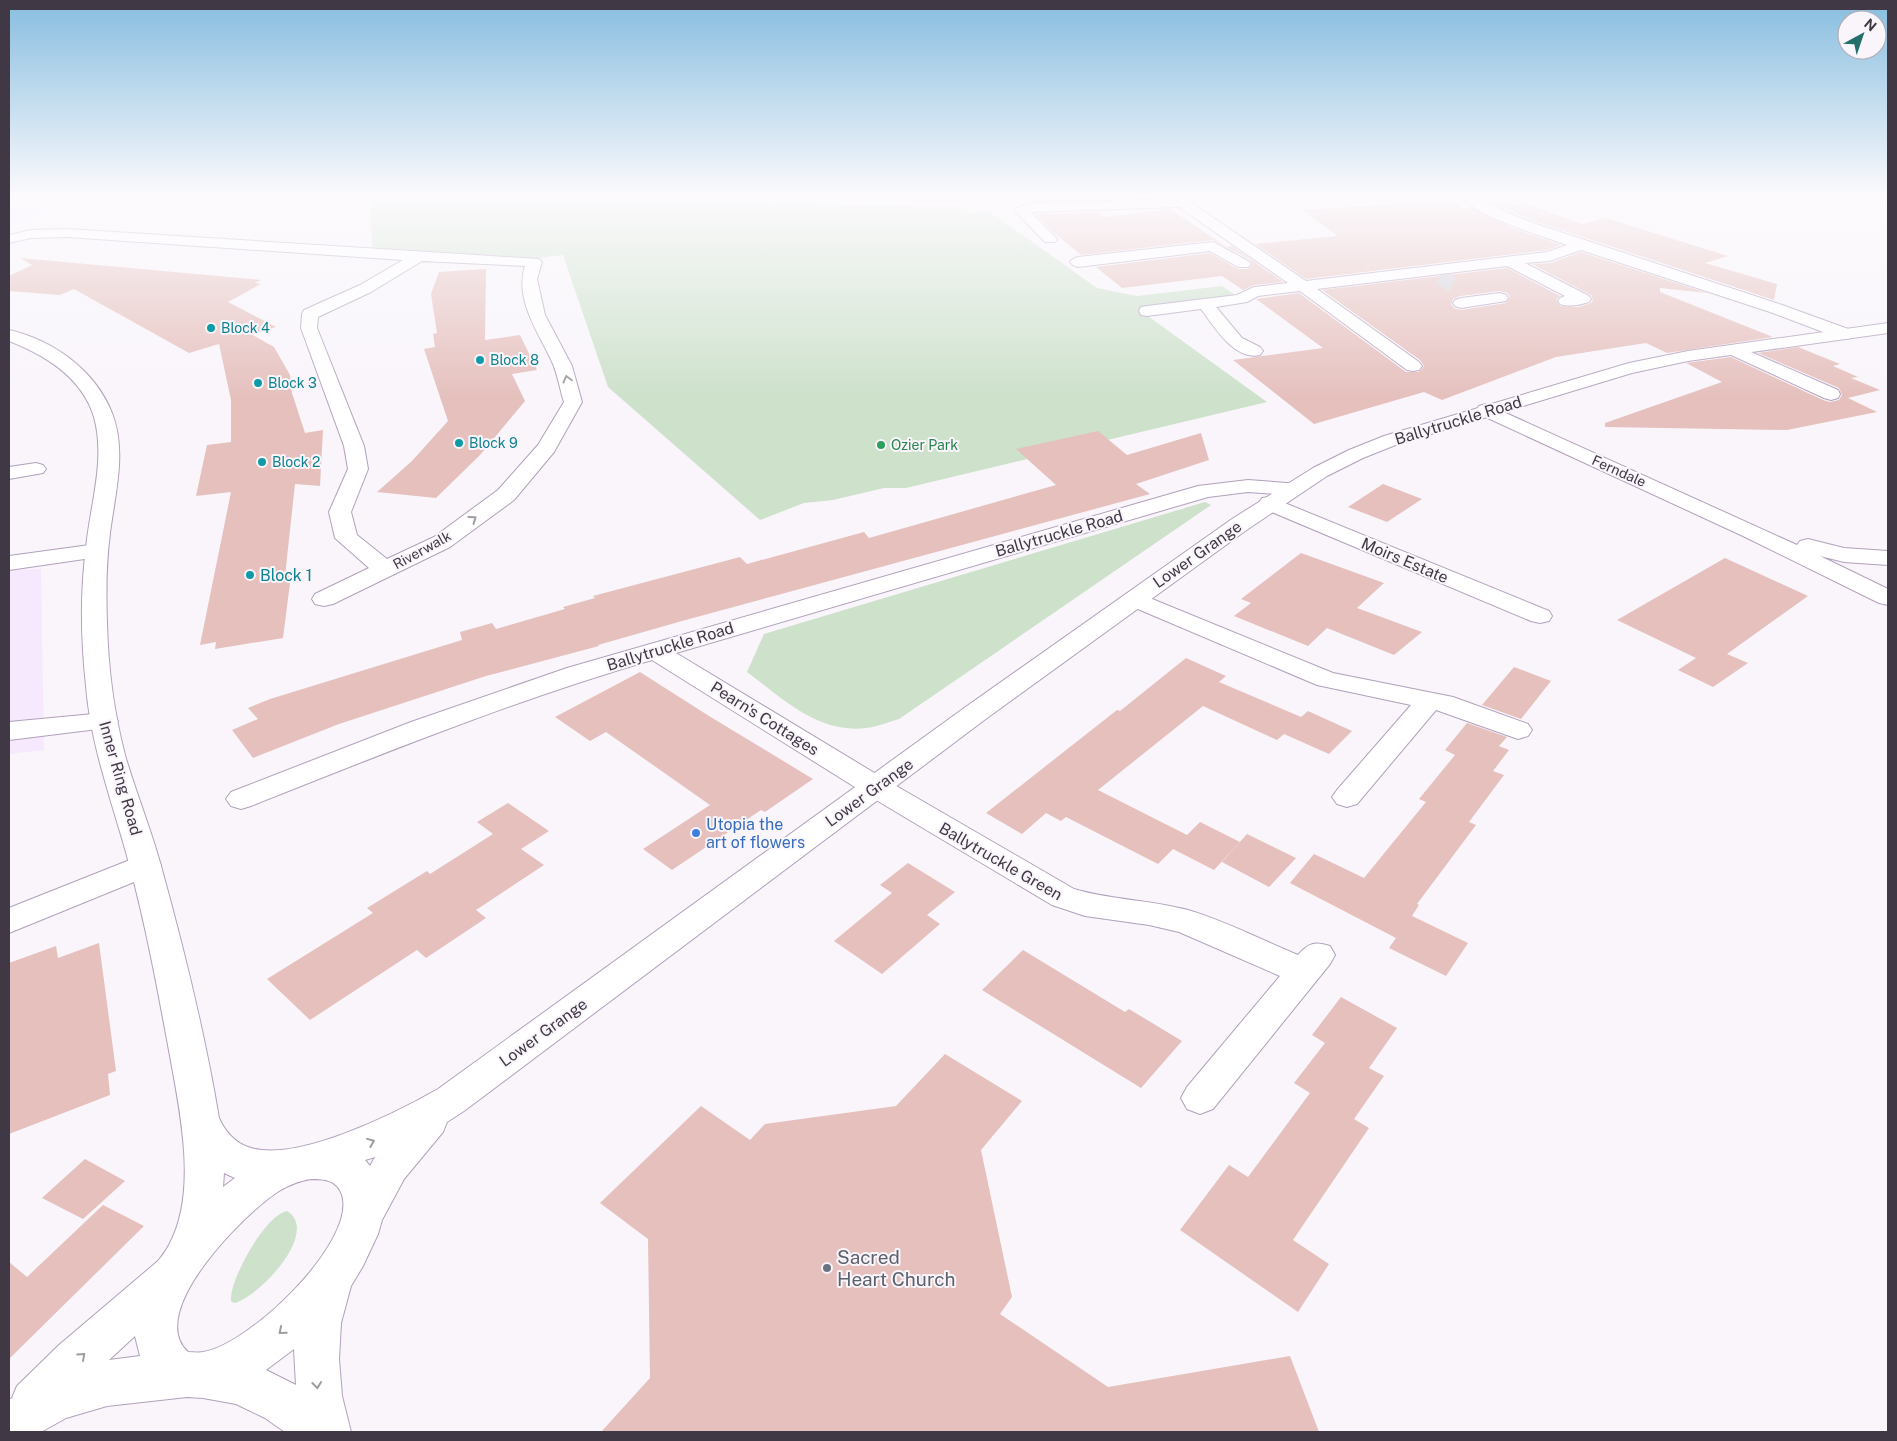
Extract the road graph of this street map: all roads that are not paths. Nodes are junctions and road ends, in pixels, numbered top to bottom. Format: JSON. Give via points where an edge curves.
{"nodes":[{"id":1,"x":408,"y":264,"type":"edge"},
{"id":2,"x":533,"y":264,"type":"edge"},
{"id":3,"x":1243,"y":264,"type":"edge"},
{"id":4,"x":1272,"y":264,"type":"edge"},
{"id":5,"x":1490,"y":264,"type":"edge"},
{"id":6,"x":1515,"y":264,"type":"edge"},
{"id":7,"x":1639,"y":264,"type":"edge"},
{"id":8,"x":1303,"y":286,"type":"junction"},
{"id":9,"x":1282,"y":288,"type":"junction"},
{"id":10,"x":1460,"y":295,"type":"tunnel mouth"},
{"id":11,"x":1500,"y":298,"type":"dead end"},
{"id":12,"x":1566,"y":301,"type":"dead end"},
{"id":13,"x":1206,"y":305,"type":"junction"},
{"id":14,"x":1147,"y":311,"type":"dead end"},
{"id":15,"x":1888,"y":328,"type":"edge"},
{"id":16,"x":1845,"y":334,"type":"junction"},
{"id":17,"x":9,"y":335,"type":"edge"},
{"id":18,"x":1735,"y":350,"type":"junction"},
{"id":19,"x":1254,"y":351,"type":"dead end"},
{"id":20,"x":1414,"y":366,"type":"dead end"},
{"id":21,"x":1831,"y":394,"type":"dead end"},
{"id":22,"x":1486,"y":410,"type":"junction"},
{"id":23,"x":36,"y":469,"type":"dead end"},
{"id":24,"x":9,"y":473,"type":"edge"},
{"id":25,"x":1292,"y":489,"type":"junction"},
{"id":26,"x":1270,"y":504,"type":"junction"},
{"id":27,"x":1751,"y":531,"type":"junction"},
{"id":28,"x":97,"y":551,"type":"junction"},
{"id":29,"x":1888,"y":558,"type":"edge"},
{"id":30,"x":9,"y":563,"type":"edge"},
{"id":31,"x":386,"y":570,"type":"junction"},
{"id":32,"x":1888,"y":598,"type":"edge"},
{"id":33,"x":324,"y":599,"type":"dead end"},
{"id":34,"x":1135,"y":599,"type":"junction"},
{"id":35,"x":1540,"y":616,"type":"dead end"},
{"id":36,"x":654,"y":650,"type":"junction"},
{"id":37,"x":1430,"y":700,"type":"junction"},
{"id":38,"x":104,"y":722,"type":"junction"},
{"id":39,"x":1518,"y":730,"type":"dead end"},
{"id":40,"x":9,"y":731,"type":"edge"},
{"id":41,"x":876,"y":787,"type":"junction"},
{"id":42,"x":1346,"y":796,"type":"dead end"},
{"id":43,"x":241,"y":800,"type":"dead end"},
{"id":44,"x":145,"y":865,"type":"junction"},
{"id":45,"x":9,"y":921,"type":"edge"},
{"id":46,"x":1200,"y":1098,"type":"dead end"},
{"id":47,"x":450,"y":1100,"type":"junction"},
{"id":48,"x":199,"y":1116,"type":"junction"},
{"id":49,"x":301,"y":1163,"type":"junction"},
{"id":50,"x":362,"y":1217,"type":"junction"},
{"id":51,"x":182,"y":1263,"type":"junction"},
{"id":52,"x":338,"y":1270,"type":"junction"},
{"id":53,"x":196,"y":1375,"type":"junction"},
{"id":54,"x":9,"y":1426,"type":"edge"},
{"id":55,"x":321,"y":1432,"type":"edge"},
{"id":56,"x":328,"y":1432,"type":"edge"}],
"edges":[{"from":1,"to":31,"type":"street","name":"Riverwalk","via":[[364,292],[310,314],[309,328],[354,446],[358,469],[340,512],[346,538]]},
{"from":31,"to":2,"type":"street","name":"Riverwalk","one_way":true,"via":[[442,542],[506,495],[547,448],[573,402],[563,366],[537,315],[529,279]]},
{"from":3,"to":9,"type":"street"},
{"from":4,"to":8,"type":"street"},
{"from":5,"to":8,"type":"street","via":[[1434,274]]},
{"from":6,"to":12,"type":"street","via":[[1583,299]]},
{"from":7,"to":16,"type":"street"},
{"from":8,"to":9,"type":"street"},
{"from":8,"to":20,"type":"street"},
{"from":9,"to":13,"type":"street"},
{"from":10,"to":11,"type":"street","via":[[1481,300]]},
{"from":13,"to":14,"type":"street"},
{"from":13,"to":19,"type":"street","via":[[1236,342]]},
{"from":15,"to":16,"type":"street","name":"Ballytruckle Road"},
{"from":16,"to":18,"type":"street","name":"Ballytruckle Road"},
{"from":17,"to":28,"type":"street","name":"Inner Ring Road","via":[[61,359],[82,377],[97,400],[106,425],[108,445]]},
{"from":18,"to":21,"type":"street"},
{"from":18,"to":22,"type":"street","name":"Ballytruckle Road","via":[[1629,368]]},
{"from":22,"to":25,"type":"street","name":"Ballytruckle Road","via":[[1369,448]]},
{"from":22,"to":27,"type":"street","name":"Ferndale"},
{"from":23,"to":24,"type":"street"},
{"from":25,"to":26,"type":"street","name":"Lower Grange"},
{"from":25,"to":36,"type":"street","name":"Ballytruckle Road","via":[[1248,486],[1206,491]]},
{"from":26,"to":34,"type":"street","name":"Lower Grange"},
{"from":26,"to":35,"type":"street","name":"Moirs Estate"},
{"from":27,"to":29,"type":"street","name":"Ferndale","via":[[1844,555]]},
{"from":27,"to":32,"type":"street","name":"Ferndale"},
{"from":28,"to":30,"type":"street"},
{"from":28,"to":38,"type":"street","name":"Inner Ring Road","via":[[95,639]]},
{"from":31,"to":33,"type":"street"},
{"from":34,"to":37,"type":"street","via":[[1326,679]]},
{"from":34,"to":41,"type":"street","name":"Lower Grange"},
{"from":36,"to":41,"type":"street","name":"Pearn's Cottages"},
{"from":36,"to":43,"type":"street","name":"Ballytruckle Road","via":[[472,710],[365,749]]},
{"from":37,"to":39,"type":"street"},
{"from":37,"to":42,"type":"street"},
{"from":38,"to":40,"type":"street"},
{"from":38,"to":44,"type":"street","name":"Inner Ring Road"},
{"from":41,"to":46,"type":"street","name":"Ballytruckle Green","via":[[1063,897],[1187,922],[1311,963]]},
{"from":41,"to":47,"type":"street","name":"Lower Grange"},
{"from":44,"to":45,"type":"street"},
{"from":44,"to":48,"type":"street","name":"Inner Ring Road"},
{"from":49,"to":47,"type":"street","one_way":true,"via":[[348,1150],[388,1134]]},
{"from":47,"to":50,"type":"street","via":[[390,1166]]},
{"from":48,"to":49,"type":"street","via":[[212,1142],[231,1159],[265,1168]]},
{"from":48,"to":51,"type":"street","via":[[205,1184],[200,1221]]},
{"from":49,"to":50,"type":"street","via":[[332,1163],[355,1176],[364,1202]]},
{"from":49,"to":51,"type":"street","via":[[274,1173],[244,1193],[218,1216]]},
{"from":50,"to":52,"type":"street","via":[[359,1230]]},
{"from":51,"to":53,"type":"street","via":[[158,1313],[155,1338],[169,1366],[178,1373]]},
{"from":54,"to":51,"type":"street","one_way":true},
{"from":52,"to":53,"type":"street","one_way":true,"via":[[300,1314],[270,1340],[220,1371]]},
{"from":52,"to":56,"type":"street","one_way":true,"via":[[321,1314],[316,1347],[319,1397]]},
{"from":53,"to":54,"type":"street","via":[[137,1378],[92,1386],[49,1402]]},
{"from":53,"to":55,"type":"street","via":[[220,1378],[261,1392],[288,1406]]}]}
